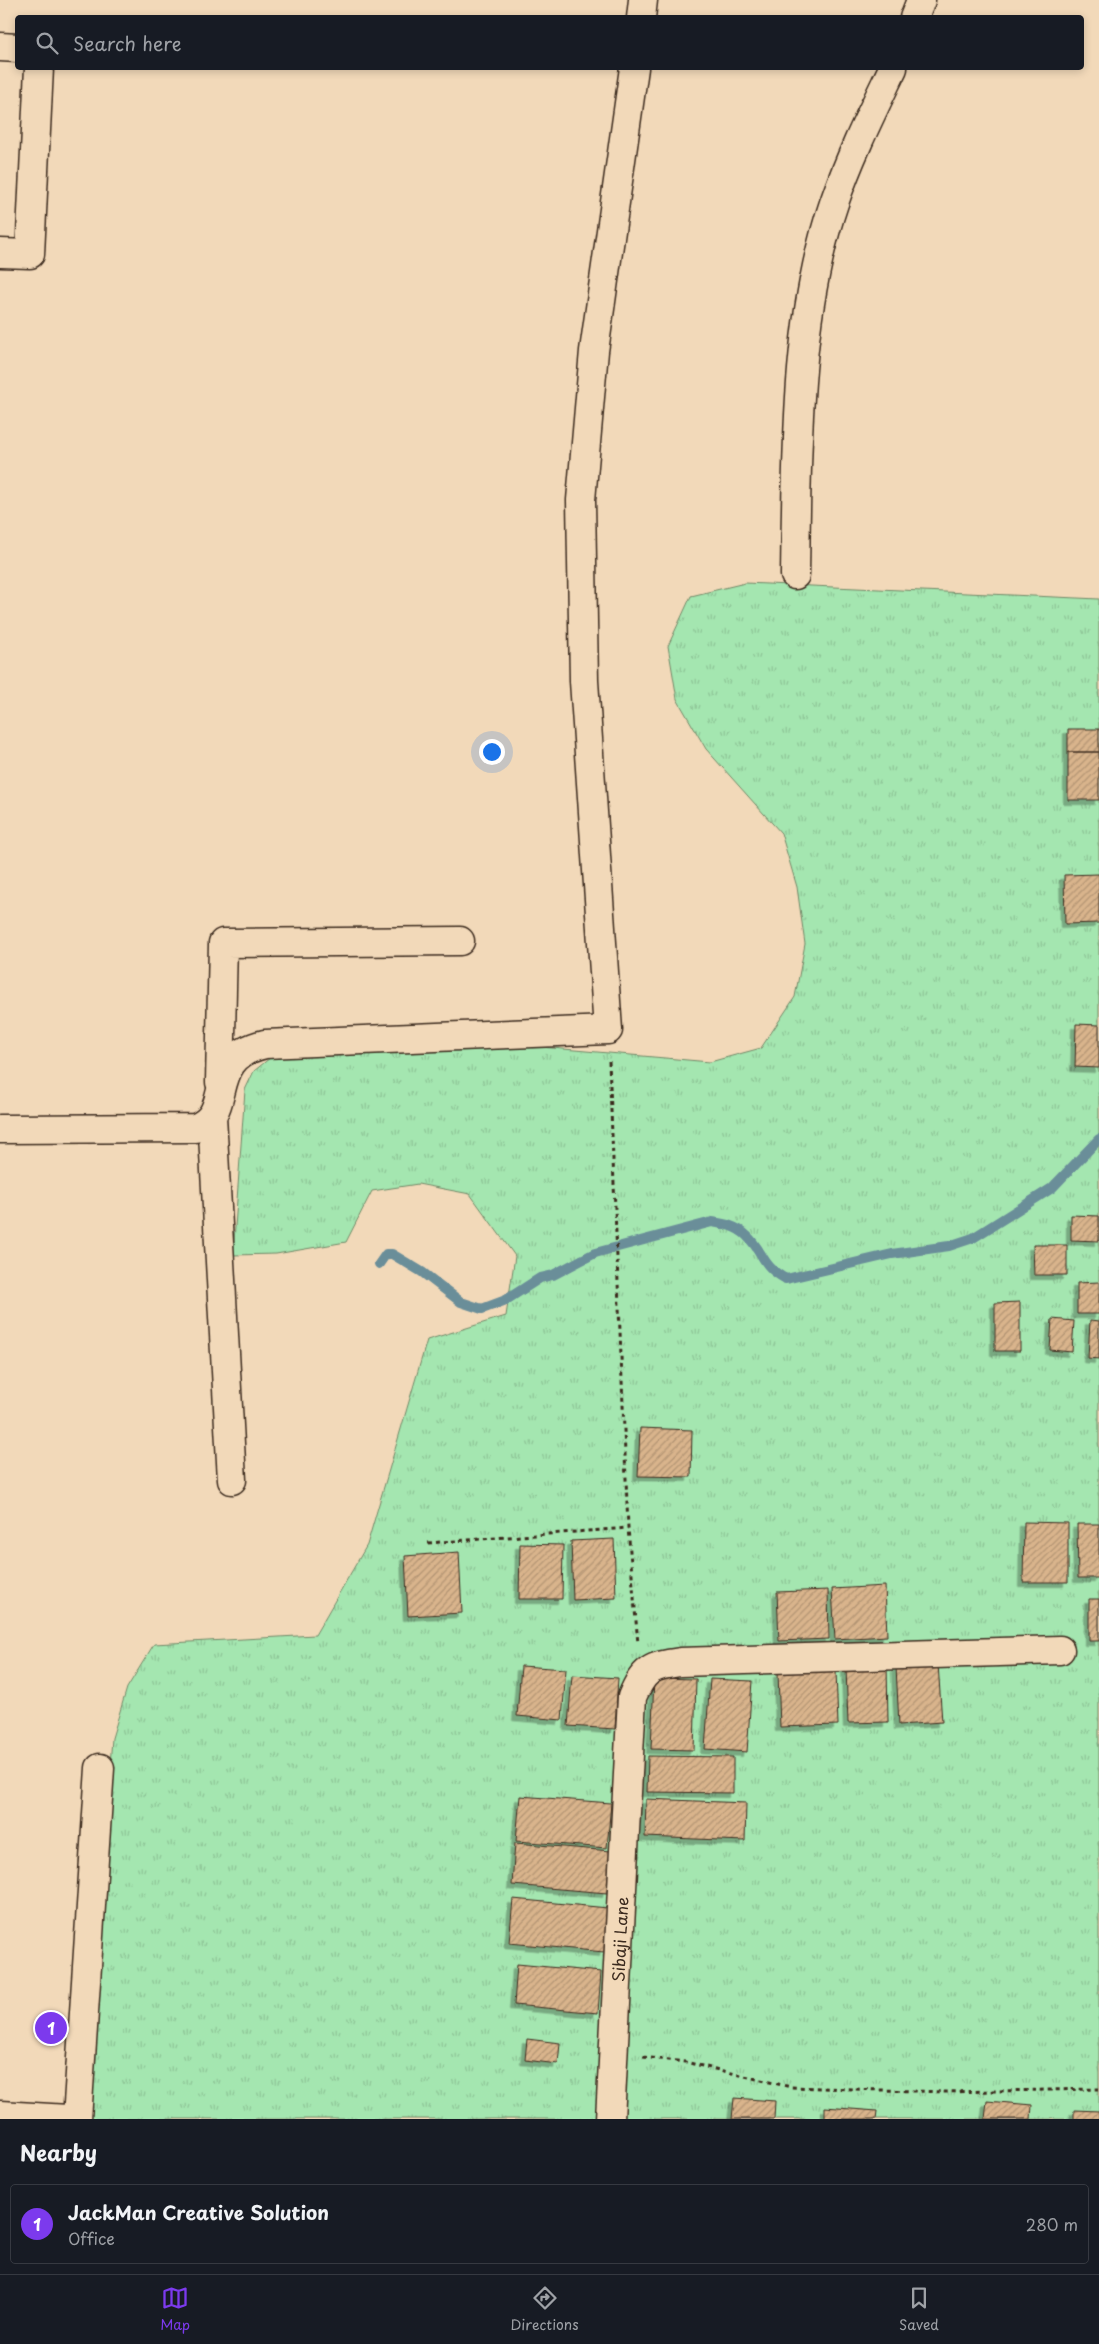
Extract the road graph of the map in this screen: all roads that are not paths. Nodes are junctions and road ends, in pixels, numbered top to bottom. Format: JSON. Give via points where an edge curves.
{"nodes":[{"id":1,"x":644,"y":0,"type":"edge"},
{"id":2,"x":921,"y":0,"type":"edge"},
{"id":3,"x":642,"y":15,"type":"edge"},
{"id":4,"x":915,"y":15,"type":"edge"},
{"id":5,"x":0,"y":47,"type":"edge"},
{"id":6,"x":15,"y":48,"type":"edge"},
{"id":7,"x":39,"y":70,"type":"edge"},
{"id":8,"x":634,"y":70,"type":"edge"},
{"id":9,"x":891,"y":70,"type":"edge"},
{"id":10,"x":0,"y":253,"type":"edge"},
{"id":11,"x":795,"y":575,"type":"dead end"},
{"id":12,"x":460,"y":942,"type":"dead end"},
{"id":13,"x":216,"y":1107,"type":"junction"},
{"id":14,"x":0,"y":1130,"type":"edge"},
{"id":15,"x":232,"y":1480,"type":"dead end"},
{"id":16,"x":1060,"y":1650,"type":"dead end"},
{"id":17,"x":100,"y":1768,"type":"dead end"},
{"id":18,"x":0,"y":2115,"type":"edge"},
{"id":19,"x":68,"y":2119,"type":"edge"},
{"id":20,"x":77,"y":2119,"type":"edge"},
{"id":21,"x":610,"y":2119,"type":"edge"}],
"edges":[{"from":1,"to":3,"type":"street"},
{"from":2,"to":4,"type":"street"},
{"from":5,"to":6,"type":"street"},
{"from":7,"to":10,"type":"street","via":[[30,254]]},
{"from":8,"to":13,"type":"street","via":[[594,351],[581,500],[584,681],[608,1030],[265,1044],[235,1057],[224,1074]]},
{"from":9,"to":11,"type":"street","via":[[848,165],[816,268],[798,436]]},
{"from":12,"to":13,"type":"street","via":[[223,944]]},
{"from":13,"to":14,"type":"street","via":[[203,1124],[191,1128]]},
{"from":13,"to":15,"type":"street"},
{"from":16,"to":21,"type":"street","name":"Sibaji Lane","via":[[680,1662],[658,1665],[641,1678],[632,1697]]},
{"from":17,"to":20,"type":"street"},
{"from":18,"to":19,"type":"street"}]}
